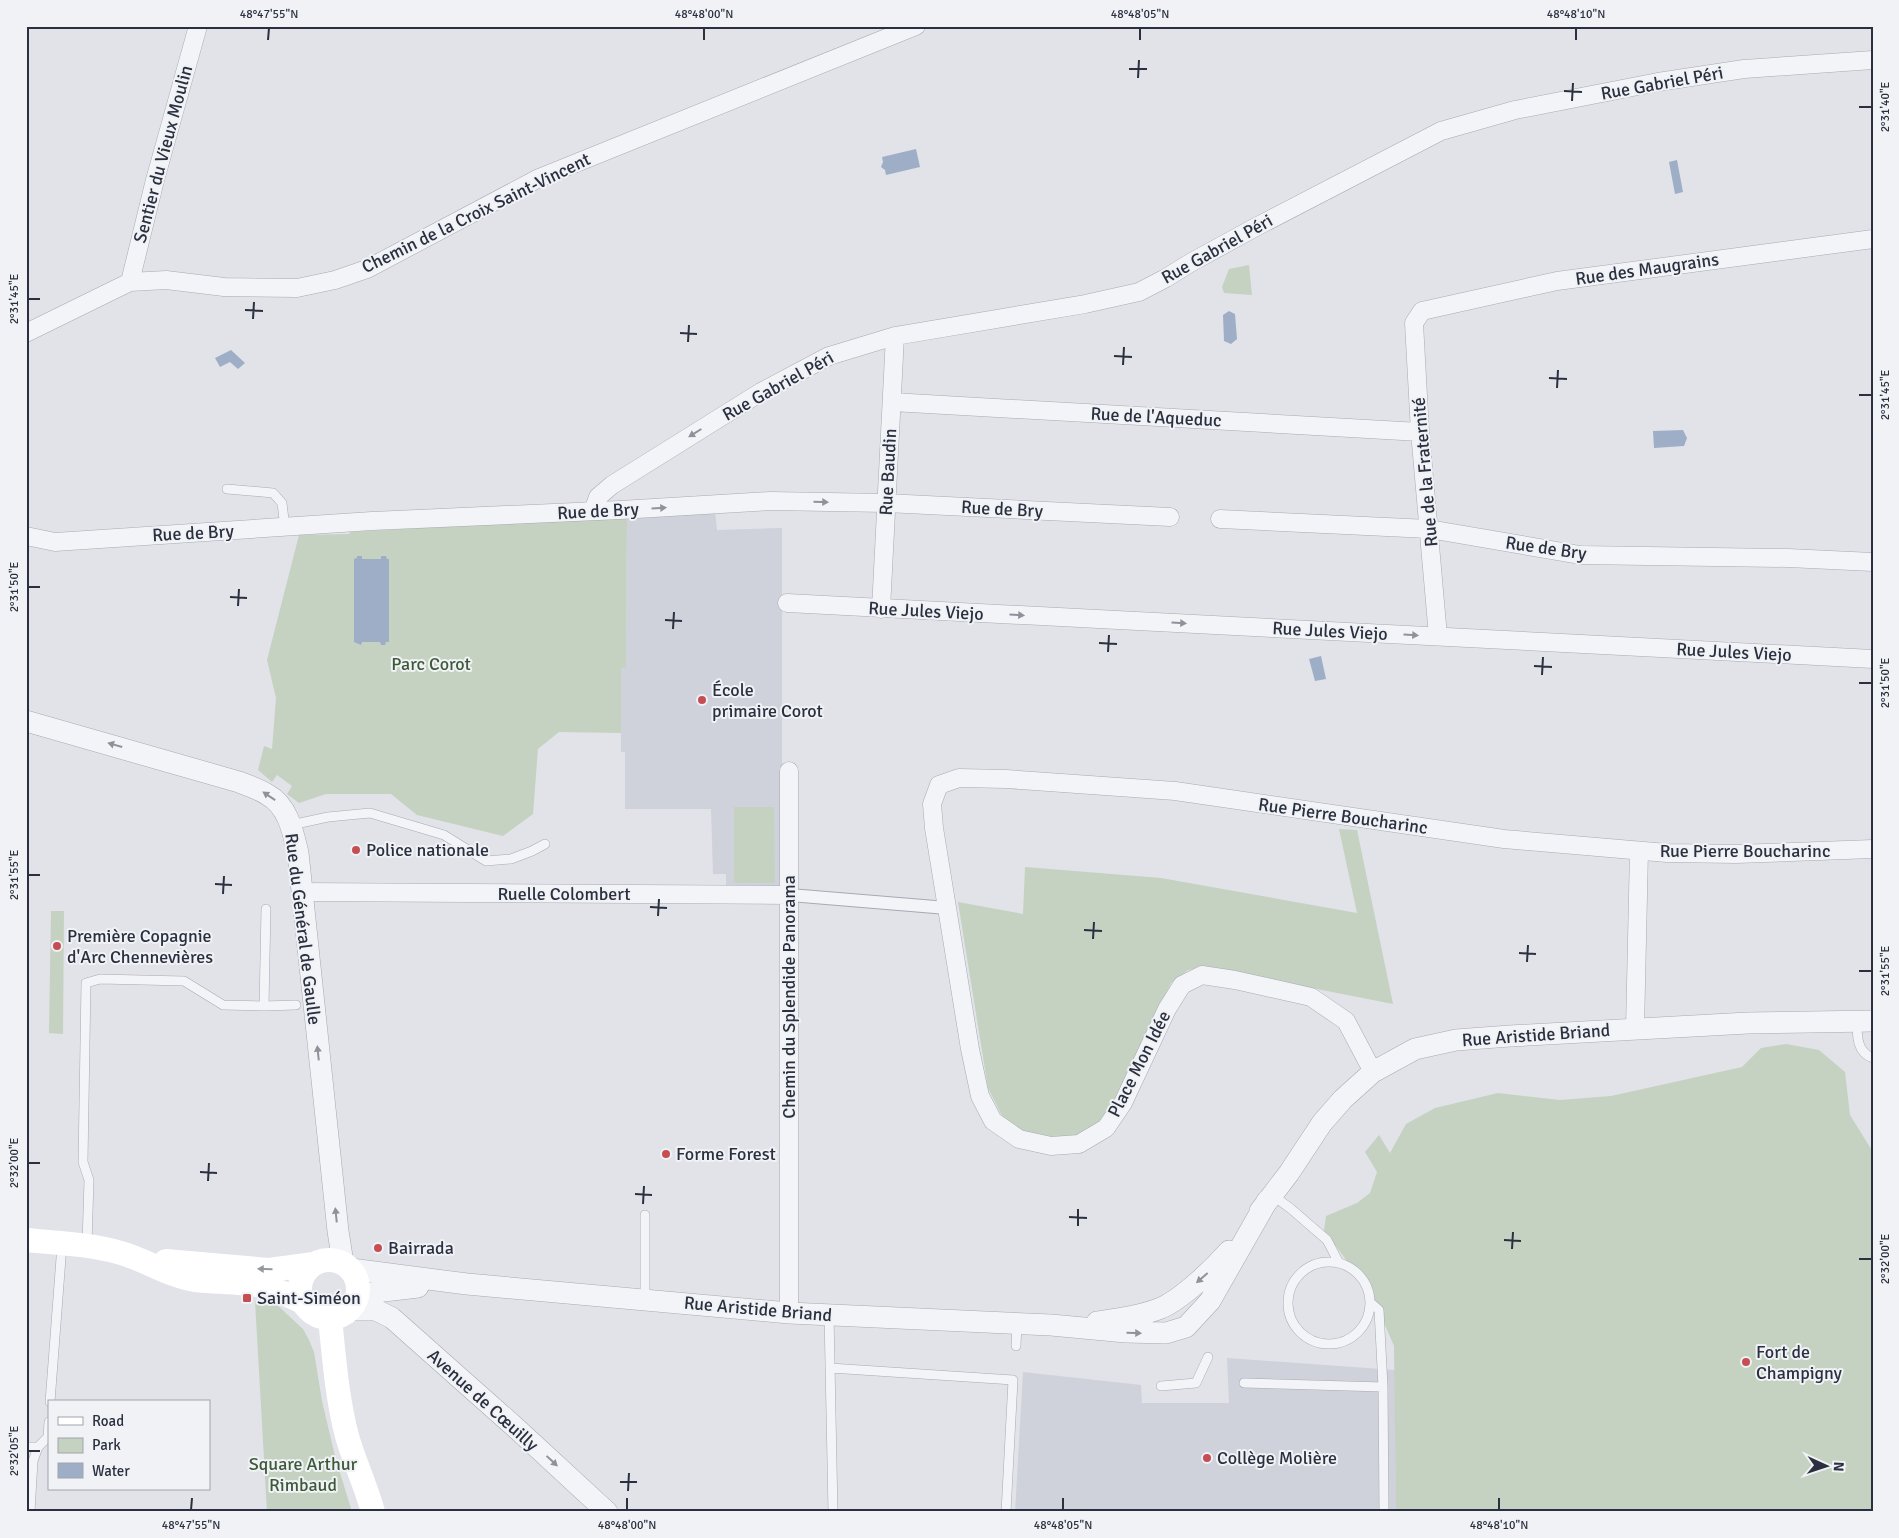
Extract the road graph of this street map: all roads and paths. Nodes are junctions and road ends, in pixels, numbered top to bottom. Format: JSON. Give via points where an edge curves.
{"nodes":[{"id":1,"x":198,"y":26,"type":"edge"},
{"id":2,"x":916,"y":26,"type":"edge"},
{"id":3,"x":1873,"y":60,"type":"edge"},
{"id":4,"x":1873,"y":239,"type":"edge"},
{"id":5,"x":130,"y":282,"type":"junction"},
{"id":6,"x":1422,"y":311,"type":"joint"},
{"id":7,"x":26,"y":333,"type":"edge"},
{"id":8,"x":895,"y":336,"type":"junction"},
{"id":9,"x":892,"y":402,"type":"junction"},
{"id":10,"x":1420,"y":432,"type":"junction"},
{"id":11,"x":227,"y":489,"type":"dead end"},
{"id":12,"x":886,"y":504,"type":"junction"},
{"id":13,"x":592,"y":512,"type":"junction"},
{"id":14,"x":1170,"y":517,"type":"dead end"},
{"id":15,"x":1220,"y":519,"type":"dead end"},
{"id":16,"x":285,"y":528,"type":"junction"},
{"id":17,"x":1429,"y":529,"type":"junction"},
{"id":18,"x":26,"y":536,"type":"edge"},
{"id":19,"x":1873,"y":562,"type":"edge"},
{"id":20,"x":787,"y":602,"type":"dead end"},
{"id":21,"x":880,"y":609,"type":"junction"},
{"id":22,"x":1438,"y":636,"type":"junction"},
{"id":23,"x":1873,"y":660,"type":"edge"},
{"id":24,"x":26,"y":721,"type":"edge"},
{"id":25,"x":789,"y":771,"type":"dead end"},
{"id":26,"x":291,"y":825,"type":"junction"},
{"id":27,"x":545,"y":844,"type":"dead end"},
{"id":28,"x":1873,"y":849,"type":"edge"},
{"id":29,"x":1639,"y":851,"type":"junction"},
{"id":30,"x":301,"y":892,"type":"junction"},
{"id":31,"x":790,"y":895,"type":"junction"},
{"id":32,"x":947,"y":908,"type":"junction"},
{"id":33,"x":266,"y":909,"type":"dead end"},
{"id":34,"x":296,"y":1005,"type":"dead end"},
{"id":35,"x":264,"y":1006,"type":"junction"},
{"id":36,"x":1865,"y":1022,"type":"edge"},
{"id":37,"x":1635,"y":1029,"type":"junction"},
{"id":38,"x":1873,"y":1058,"type":"edge"},
{"id":39,"x":1373,"y":1072,"type":"junction"},
{"id":40,"x":1270,"y":1198,"type":"junction"},
{"id":41,"x":645,"y":1215,"type":"dead end"},
{"id":42,"x":26,"y":1240,"type":"edge"},
{"id":43,"x":62,"y":1244,"type":"junction"},
{"id":44,"x":87,"y":1247,"type":"junction"},
{"id":45,"x":151,"y":1263,"type":"junction"},
{"id":46,"x":1339,"y":1263,"type":"junction"},
{"id":47,"x":314,"y":1264,"type":"junction"},
{"id":48,"x":347,"y":1266,"type":"junction"},
{"id":49,"x":467,"y":1284,"type":"junction"},
{"id":50,"x":645,"y":1299,"type":"junction"},
{"id":51,"x":302,"y":1302,"type":"junction"},
{"id":52,"x":1370,"y":1302,"type":"junction"},
{"id":53,"x":345,"y":1309,"type":"junction"},
{"id":54,"x":789,"y":1313,"type":"junction"},
{"id":55,"x":829,"y":1315,"type":"junction"},
{"id":56,"x":1017,"y":1324,"type":"junction"},
{"id":57,"x":1051,"y":1325,"type":"junction"},
{"id":58,"x":1016,"y":1346,"type":"dead end"},
{"id":59,"x":1208,"y":1357,"type":"dead end"},
{"id":60,"x":830,"y":1368,"type":"junction"},
{"id":61,"x":1244,"y":1382,"type":"dead end"},
{"id":62,"x":1162,"y":1386,"type":"dead end"},
{"id":63,"x":1383,"y":1386,"type":"junction"},
{"id":64,"x":50,"y":1400,"type":"edge"},
{"id":65,"x":48,"y":1437,"type":"edge"},
{"id":66,"x":26,"y":1446,"type":"edge"},
{"id":67,"x":38,"y":1447,"type":"junction"},
{"id":68,"x":30,"y":1512,"type":"edge"},
{"id":69,"x":373,"y":1512,"type":"edge"},
{"id":70,"x":607,"y":1512,"type":"edge"},
{"id":71,"x":833,"y":1512,"type":"edge"},
{"id":72,"x":1006,"y":1512,"type":"edge"},
{"id":73,"x":1384,"y":1512,"type":"edge"}],
"edges":[{"from":1,"to":5,"type":"street","name":"Sentier du Vieux Moulin"},
{"from":2,"to":5,"type":"street","name":"Chemin de la Croix Saint-Vincent","via":[[539,178],[367,269],[343,277],[297,288],[166,280]]},
{"from":3,"to":8,"type":"street","name":"Rue Gabriel Péri","via":[[1744,69],[1514,110],[1441,131],[1246,232],[1139,292]]},
{"from":4,"to":6,"type":"street","name":"Rue des Maugrains","via":[[1557,281]]},
{"from":5,"to":7,"type":"street","name":"Chemin de la Croix Saint-Vincent"},
{"from":6,"to":10,"type":"street","name":"Rue de la Fraternité","via":[[1414,323]]},
{"from":8,"to":9,"type":"street","name":"Rue Baudin"},
{"from":8,"to":13,"type":"street","name":"Rue Gabriel Péri","one_way":true,"via":[[829,356],[761,392],[612,485],[598,498]]},
{"from":9,"to":10,"type":"street","name":"Rue de l'Aqueduc"},
{"from":9,"to":12,"type":"street","name":"Rue Baudin"},
{"from":10,"to":17,"type":"street","name":"Rue de la Fraternité"},
{"from":11,"to":16,"type":"lane","via":[[273,493],[282,503]]},
{"from":13,"to":12,"type":"street","name":"Rue de Bry","one_way":true,"via":[[770,501]]},
{"from":12,"to":14,"type":"street","name":"Rue de Bry"},
{"from":12,"to":21,"type":"street","name":"Rue Baudin"},
{"from":13,"to":16,"type":"street","name":"Rue de Bry"},
{"from":15,"to":17,"type":"street","name":"Rue de Bry"},
{"from":16,"to":18,"type":"street","name":"Rue de Bry","via":[[55,542]]},
{"from":17,"to":19,"type":"street","name":"Rue de Bry","via":[[1580,554]]},
{"from":17,"to":22,"type":"street","name":"Rue de la Fraternité"},
{"from":20,"to":21,"type":"street","name":"Rue Jules Viejo"},
{"from":21,"to":22,"type":"street","name":"Rue Jules Viejo","one_way":true},
{"from":22,"to":23,"type":"street","name":"Rue Jules Viejo"},
{"from":26,"to":24,"type":"street","name":"Rue du Général de Gaulle","one_way":true,"via":[[283,808],[270,795],[239,782]]},
{"from":25,"to":31,"type":"street","name":"Chemin du Splendide Panorama"},
{"from":26,"to":27,"type":"lane","via":[[370,813],[444,835],[486,861],[511,859]]},
{"from":26,"to":30,"type":"street","name":"Rue du Général de Gaulle","via":[[298,853]]},
{"from":28,"to":29,"type":"street","name":"Rue Pierre Boucharinc","via":[[1736,854]]},
{"from":29,"to":32,"type":"street","name":"Rue Pierre Boucharinc","via":[[1504,839],[1175,791],[959,778],[939,785],[932,804]]},
{"from":29,"to":37,"type":"street"},
{"from":30,"to":31,"type":"street","name":"Ruelle Colombert"},
{"from":48,"to":30,"type":"street","name":"Rue du Général de Gaulle","one_way":true,"via":[[338,1231]]},
{"from":31,"to":32,"type":"street","name":"Ruelle Colombert"},
{"from":31,"to":54,"type":"street","name":"Chemin du Splendide Panorama"},
{"from":32,"to":39,"type":"street","name":"Place Mon Idée","via":[[980,1096],[993,1121],[1019,1139],[1051,1146],[1079,1144],[1106,1128],[1123,1103],[1182,985],[1202,975],[1310,997],[1346,1021]]},
{"from":33,"to":35,"type":"lane"},
{"from":34,"to":35,"type":"lane"},
{"from":35,"to":44,"type":"lane","via":[[223,1005],[184,981],[100,979],[86,983],[83,1162],[89,1180]]},
{"from":36,"to":37,"type":"street","name":"Rue Aristide Briand","via":[[1748,1023]]},
{"from":36,"to":38,"type":"lane","via":[[1858,1044]]},
{"from":37,"to":39,"type":"street","name":"Rue Aristide Briand","via":[[1456,1040],[1415,1050]]},
{"from":39,"to":40,"type":"street","name":"Rue Aristide Briand","via":[[1322,1122]]},
{"from":40,"to":46,"type":"lane","via":[[1290,1208],[1327,1240]]},
{"from":40,"to":57,"type":"street","name":"Rue Aristide Briand","one_way":true,"via":[[1217,1264],[1190,1289],[1162,1307],[1088,1324]]},
{"from":57,"to":40,"type":"street","name":"Rue Aristide Briand","one_way":true,"via":[[1166,1333],[1186,1328],[1210,1301]]},
{"from":41,"to":50,"type":"lane"},
{"from":42,"to":43,"type":"main road"},
{"from":43,"to":44,"type":"main road"},
{"from":43,"to":64,"type":"lane"},
{"from":44,"to":45,"type":"main road","via":[[120,1252]]},
{"from":47,"to":45,"type":"main road","one_way":true,"via":[[269,1270],[168,1260]]},
{"from":45,"to":51,"type":"main road","via":[[196,1280],[268,1287]]},
{"from":46,"to":52,"type":"lane","via":[[1361,1277]]},
{"from":46,"to":52,"type":"lane","via":[[1318,1263],[1293,1283],[1288,1304],[1294,1324],[1301,1333],[1319,1343],[1330,1344],[1351,1338],[1365,1323]]},
{"from":47,"to":48,"type":"main road","via":[[333,1260]]},
{"from":47,"to":51,"type":"main road","via":[[301,1281]]},
{"from":48,"to":49,"type":"street","name":"Rue Aristide Briand"},
{"from":48,"to":53,"type":"main road","via":[[358,1283]]},
{"from":49,"to":50,"type":"street","name":"Rue Aristide Briand"},
{"from":49,"to":53,"type":"street","name":"Rue Aristide Briand","via":[[375,1292]]},
{"from":50,"to":54,"type":"street","name":"Rue Aristide Briand"},
{"from":51,"to":53,"type":"main road","via":[[314,1314]]},
{"from":52,"to":63,"type":"lane","via":[[1378,1310]]},
{"from":53,"to":69,"type":"main road","via":[[339,1396],[347,1436]]},
{"from":53,"to":70,"type":"street","name":"Avenue de Cœuilly","one_way":true,"via":[[376,1310],[392,1318]]},
{"from":54,"to":55,"type":"street","name":"Rue Aristide Briand"},
{"from":55,"to":56,"type":"street","name":"Rue Aristide Briand"},
{"from":55,"to":60,"type":"lane"},
{"from":56,"to":57,"type":"street","name":"Rue Aristide Briand"},
{"from":56,"to":58,"type":"lane"},
{"from":59,"to":62,"type":"lane","via":[[1196,1383]]},
{"from":60,"to":71,"type":"lane"},
{"from":60,"to":72,"type":"lane","via":[[1013,1380]]},
{"from":61,"to":63,"type":"lane"},
{"from":63,"to":73,"type":"lane"},
{"from":65,"to":67,"type":"lane"},
{"from":66,"to":67,"type":"lane"},
{"from":67,"to":68,"type":"lane","via":[[33,1461]]}]}
